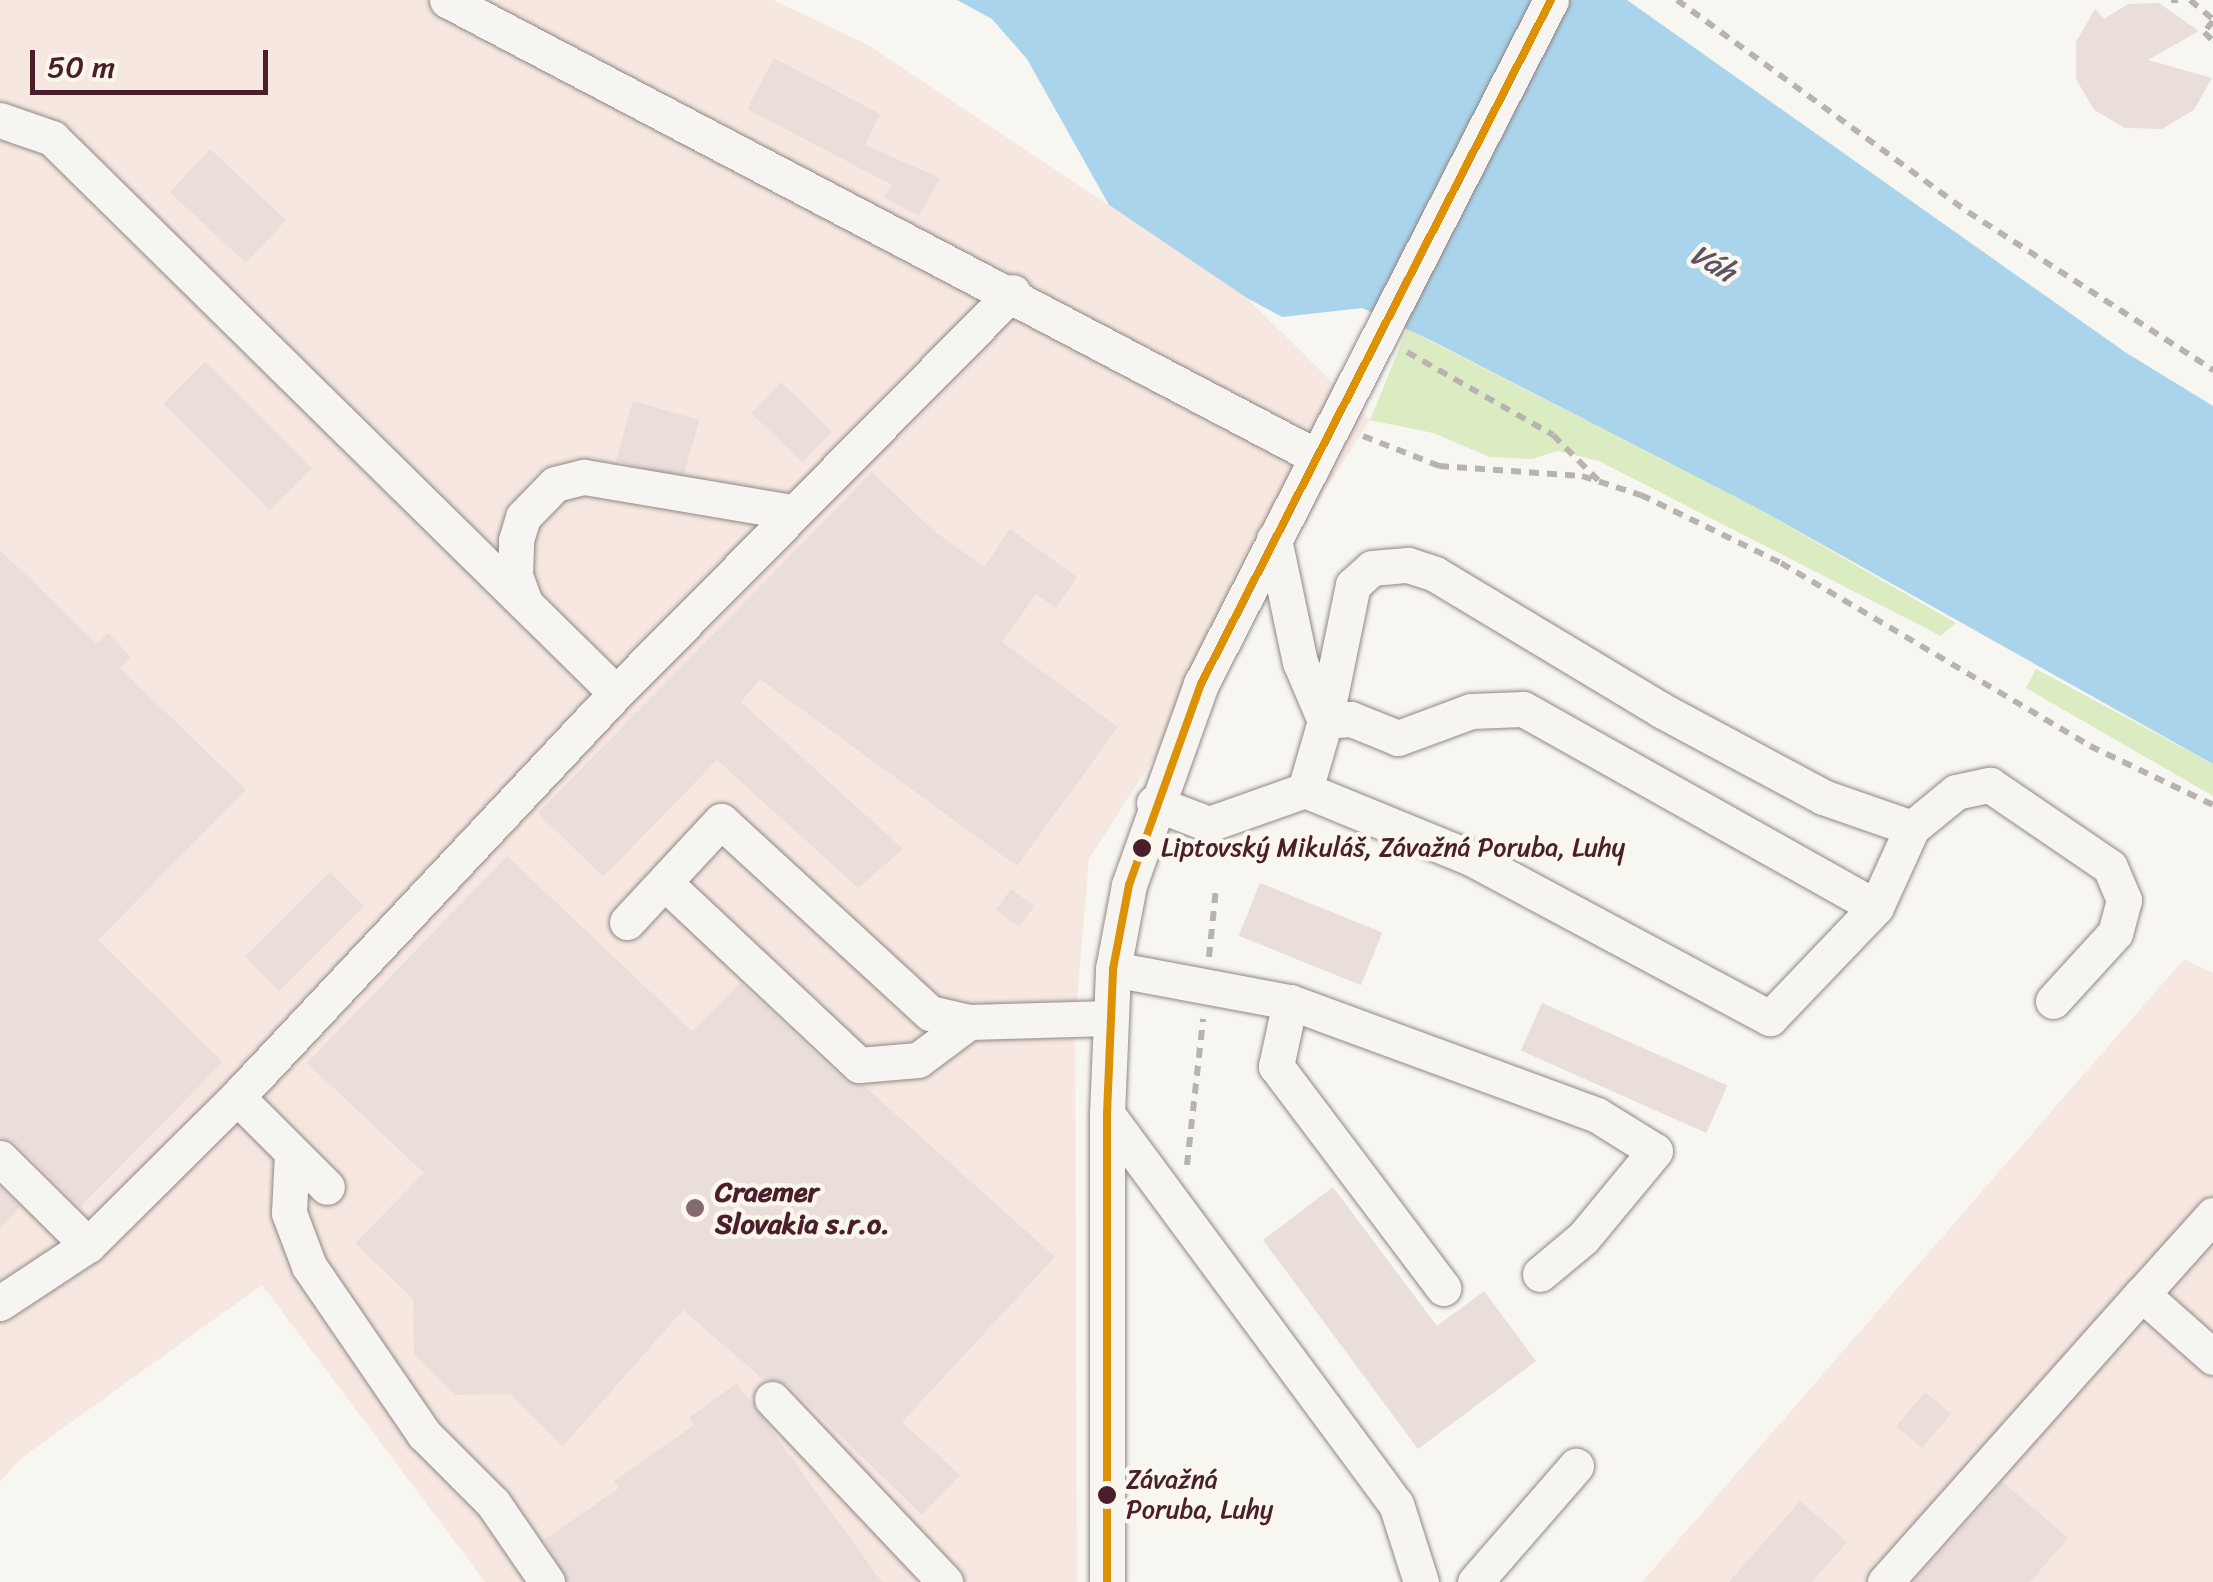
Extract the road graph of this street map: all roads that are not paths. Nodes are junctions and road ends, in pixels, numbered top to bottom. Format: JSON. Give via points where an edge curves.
{"nodes":[{"id":1,"x":447,"y":0,"type":"edge"},
{"id":2,"x":1551,"y":0,"type":"edge"},
{"id":3,"x":0,"y":120,"type":"edge"},
{"id":4,"x":1013,"y":292,"type":"junction"},
{"id":5,"x":1318,"y":457,"type":"junction"},
{"id":6,"x":792,"y":512,"type":"junction"},
{"id":7,"x":1274,"y":540,"type":"junction"},
{"id":8,"x":524,"y":600,"type":"junction"},
{"id":9,"x":616,"y":692,"type":"junction"},
{"id":10,"x":1324,"y":720,"type":"junction"},
{"id":11,"x":1305,"y":790,"type":"junction"},
{"id":12,"x":1154,"y":803,"type":"junction"},
{"id":13,"x":1912,"y":828,"type":"junction"},
{"id":14,"x":665,"y":882,"type":"junction"},
{"id":15,"x":1876,"y":907,"type":"junction"},
{"id":16,"x":627,"y":922,"type":"dead end"},
{"id":17,"x":1113,"y":968,"type":"junction"},
{"id":18,"x":2052,"y":1000,"type":"dead end"},
{"id":19,"x":1290,"y":1002,"type":"junction"},
{"id":20,"x":1110,"y":1018,"type":"junction"},
{"id":21,"x":969,"y":1022,"type":"junction"},
{"id":22,"x":237,"y":1097,"type":"junction"},
{"id":23,"x":1107,"y":1114,"type":"junction"},
{"id":24,"x":292,"y":1153,"type":"junction"},
{"id":25,"x":0,"y":1158,"type":"edge"},
{"id":26,"x":327,"y":1187,"type":"dead end"},
{"id":27,"x":2213,"y":1215,"type":"edge"},
{"id":28,"x":88,"y":1245,"type":"junction"},
{"id":29,"x":1540,"y":1274,"type":"dead end"},
{"id":30,"x":1443,"y":1288,"type":"dead end"},
{"id":31,"x":2142,"y":1294,"type":"junction"},
{"id":32,"x":0,"y":1303,"type":"edge"},
{"id":33,"x":2213,"y":1358,"type":"edge"},
{"id":34,"x":772,"y":1400,"type":"dead end"},
{"id":35,"x":1576,"y":1466,"type":"dead end"},
{"id":36,"x":547,"y":1582,"type":"edge"},
{"id":37,"x":945,"y":1582,"type":"edge"},
{"id":38,"x":1107,"y":1582,"type":"edge"},
{"id":39,"x":1421,"y":1582,"type":"edge"},
{"id":40,"x":1476,"y":1582,"type":"edge"},
{"id":41,"x":1886,"y":1582,"type":"edge"}],
"edges":[{"from":1,"to":4,"type":"street"},
{"from":2,"to":5,"type":"street"},
{"from":3,"to":8,"type":"street","via":[[52,138]]},
{"from":4,"to":5,"type":"street"},
{"from":4,"to":6,"type":"street"},
{"from":5,"to":7,"type":"street"},
{"from":6,"to":8,"type":"street","via":[[584,476],[555,484],[523,517],[516,540],[515,575]]},
{"from":6,"to":9,"type":"street"},
{"from":7,"to":10,"type":"street","via":[[1300,662]]},
{"from":7,"to":12,"type":"street","via":[[1202,684]]},
{"from":8,"to":9,"type":"street"},
{"from":9,"to":22,"type":"street"},
{"from":10,"to":11,"type":"street"},
{"from":10,"to":13,"type":"street","via":[[1354,585],[1372,568],[1408,565],[1435,574],[1661,710],[1823,797]]},
{"from":10,"to":15,"type":"street","via":[[1351,718],[1398,738],[1472,711],[1523,709]]},
{"from":11,"to":12,"type":"street","via":[[1208,824]]},
{"from":11,"to":15,"type":"street","via":[[1473,858],[1770,1018]]},
{"from":12,"to":17,"type":"street","via":[[1128,884]]},
{"from":13,"to":15,"type":"street"},
{"from":13,"to":18,"type":"street","via":[[1956,792],[1990,785],[2110,867],[2124,900],[2115,932]]},
{"from":14,"to":16,"type":"street"},
{"from":14,"to":21,"type":"street","via":[[858,1065],[918,1060]]},
{"from":14,"to":21,"type":"street","via":[[721,822],[918,1004],[947,1020]]},
{"from":17,"to":19,"type":"street"},
{"from":17,"to":20,"type":"street"},
{"from":19,"to":29,"type":"street","via":[[1597,1114],[1655,1151],[1583,1238]]},
{"from":19,"to":30,"type":"street","via":[[1276,1066]]},
{"from":20,"to":21,"type":"street"},
{"from":20,"to":23,"type":"street"},
{"from":22,"to":24,"type":"street"},
{"from":22,"to":28,"type":"street"},
{"from":23,"to":38,"type":"street"},
{"from":23,"to":39,"type":"street","via":[[1396,1504]]},
{"from":24,"to":26,"type":"street"},
{"from":24,"to":36,"type":"street","via":[[290,1212],[309,1266],[424,1434],[493,1503]]},
{"from":25,"to":28,"type":"street"},
{"from":27,"to":31,"type":"street"},
{"from":28,"to":32,"type":"street"},
{"from":31,"to":33,"type":"street"},
{"from":31,"to":41,"type":"street"},
{"from":34,"to":37,"type":"street"},
{"from":35,"to":40,"type":"street"}]}
